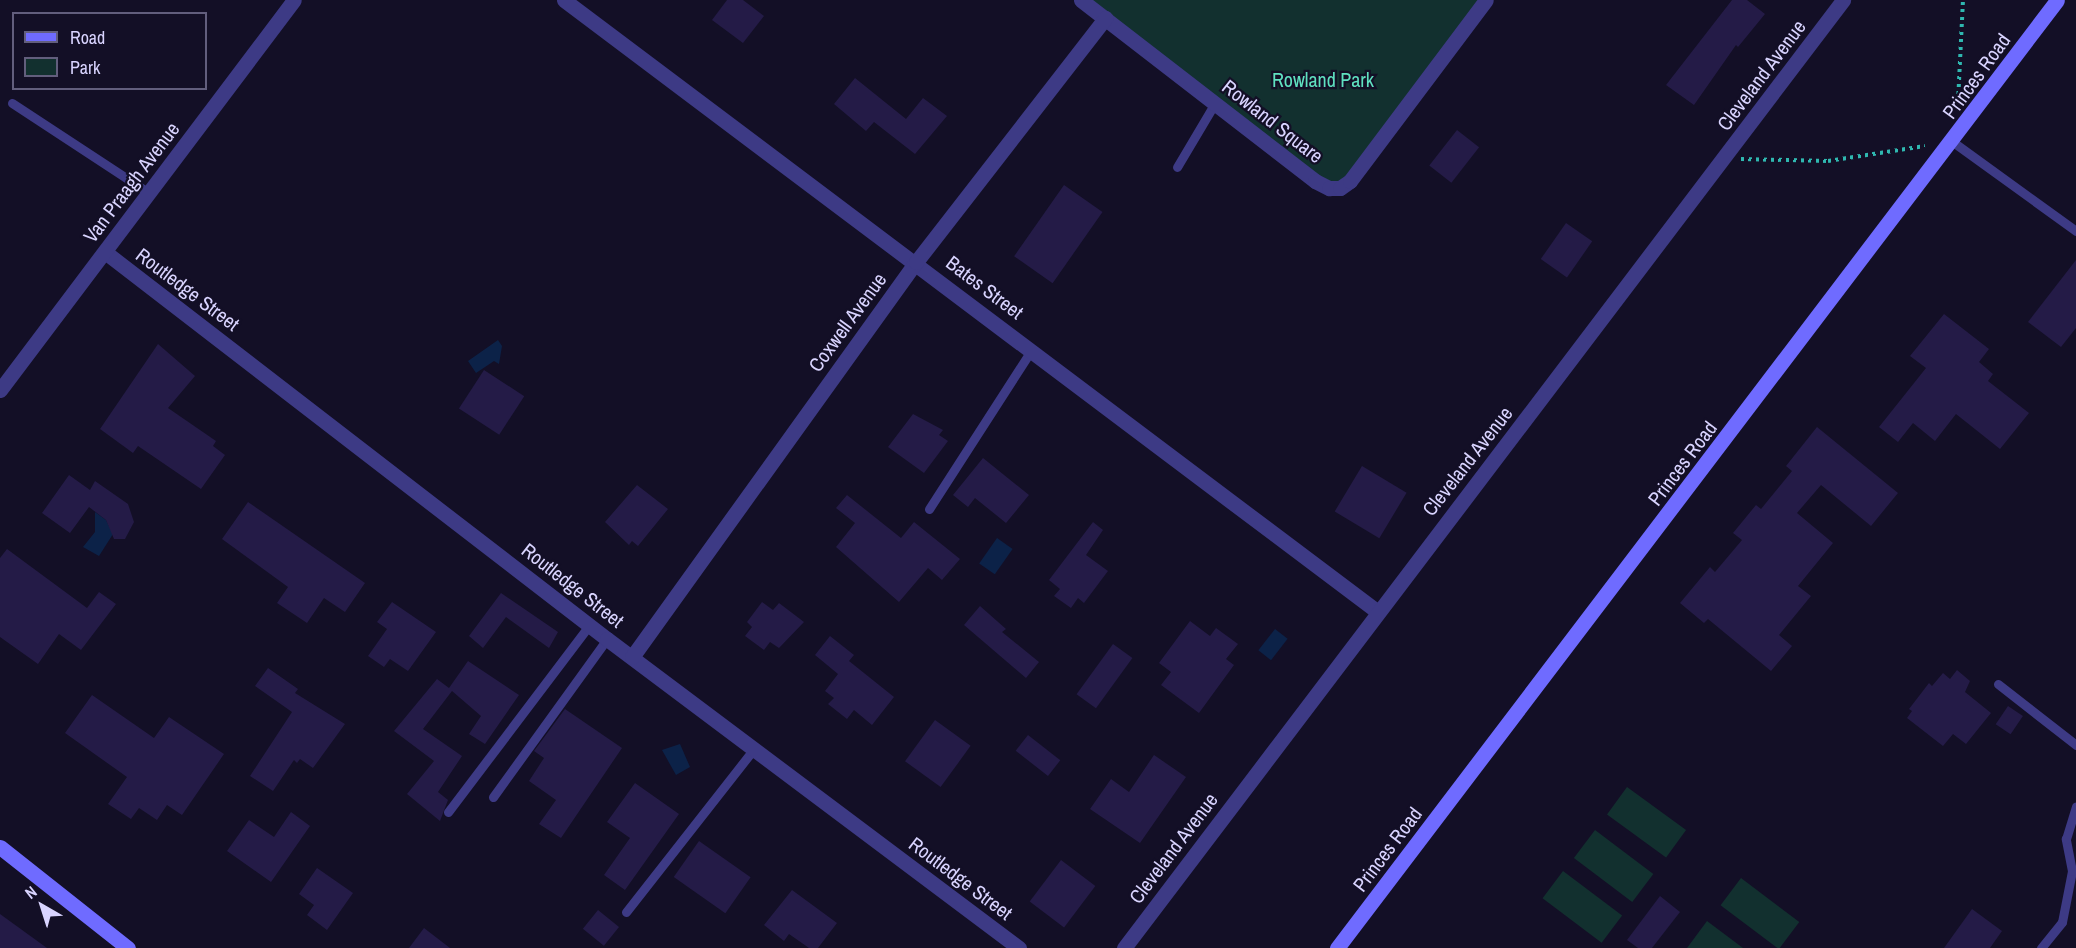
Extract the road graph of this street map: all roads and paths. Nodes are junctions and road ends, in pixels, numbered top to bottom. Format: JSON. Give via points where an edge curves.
{"nodes":[{"id":1,"x":294,"y":0,"type":"edge"},
{"id":2,"x":564,"y":0,"type":"edge"},
{"id":3,"x":1081,"y":0,"type":"edge"},
{"id":4,"x":1486,"y":0,"type":"edge"},
{"id":5,"x":1843,"y":0,"type":"edge"},
{"id":6,"x":1963,"y":0,"type":"edge"},
{"id":7,"x":2057,"y":0,"type":"edge"},
{"id":8,"x":1105,"y":18,"type":"junction"},
{"id":9,"x":12,"y":103,"type":"dead end"},
{"id":10,"x":1215,"y":103,"type":"junction"},
{"id":11,"x":1958,"y":106,"type":"dead end"},
{"id":12,"x":1953,"y":142,"type":"junction"},
{"id":13,"x":1725,"y":159,"type":"junction"},
{"id":14,"x":1177,"y":167,"type":"dead end"},
{"id":15,"x":149,"y":193,"type":"junction"},
{"id":16,"x":2076,"y":231,"type":"edge"},
{"id":17,"x":105,"y":252,"type":"junction"},
{"id":18,"x":916,"y":262,"type":"junction"},
{"id":19,"x":1032,"y":349,"type":"junction"},
{"id":20,"x":0,"y":390,"type":"edge"},
{"id":21,"x":929,"y":509,"type":"dead end"},
{"id":22,"x":1378,"y":612,"type":"junction"},
{"id":23,"x":590,"y":624,"type":"junction"},
{"id":24,"x":607,"y":639,"type":"junction"},
{"id":25,"x":632,"y":657,"type":"junction"},
{"id":26,"x":1998,"y":684,"type":"dead end"},
{"id":27,"x":2076,"y":745,"type":"edge"},
{"id":28,"x":754,"y":749,"type":"junction"},
{"id":29,"x":493,"y":798,"type":"dead end"},
{"id":30,"x":2076,"y":806,"type":"edge"},
{"id":31,"x":448,"y":812,"type":"dead end"},
{"id":32,"x":0,"y":847,"type":"edge"},
{"id":33,"x":626,"y":912,"type":"dead end"},
{"id":34,"x":128,"y":948,"type":"edge"},
{"id":35,"x":1019,"y":948,"type":"edge"},
{"id":36,"x":1124,"y":948,"type":"edge"},
{"id":37,"x":1337,"y":948,"type":"edge"},
{"id":38,"x":2042,"y":948,"type":"edge"}],
"edges":[{"from":1,"to":15,"type":"street","name":"Van Praagh Avenue"},
{"from":2,"to":18,"type":"street","name":"Bates Street"},
{"from":3,"to":8,"type":"street","name":"Rowland Square"},
{"from":4,"to":10,"type":"street","name":"Rowland Square","via":[[1350,181],[1340,188],[1315,181]]},
{"from":5,"to":13,"type":"street","name":"Cleveland Avenue"},
{"from":6,"to":11,"type":"path"},
{"from":7,"to":12,"type":"main road","name":"Princes Road"},
{"from":8,"to":10,"type":"street","name":"Rowland Square"},
{"from":8,"to":18,"type":"street","name":"Coxwell Avenue"},
{"from":9,"to":15,"type":"lane"},
{"from":10,"to":14,"type":"lane"},
{"from":12,"to":13,"type":"path","via":[[1828,161]]},
{"from":12,"to":16,"type":"lane"},
{"from":12,"to":37,"type":"main road","name":"Princes Road"},
{"from":13,"to":22,"type":"street","name":"Cleveland Avenue"},
{"from":15,"to":17,"type":"street","name":"Van Praagh Avenue"},
{"from":17,"to":20,"type":"street","name":"Van Praagh Avenue"},
{"from":17,"to":23,"type":"street","name":"Routledge Street"},
{"from":18,"to":19,"type":"street","name":"Bates Street"},
{"from":18,"to":25,"type":"street","name":"Coxwell Avenue"},
{"from":19,"to":21,"type":"lane"},
{"from":19,"to":22,"type":"street","name":"Bates Street"},
{"from":22,"to":36,"type":"street","name":"Cleveland Avenue"},
{"from":23,"to":24,"type":"street","name":"Routledge Street"},
{"from":23,"to":31,"type":"lane"},
{"from":24,"to":25,"type":"street","name":"Routledge Street"},
{"from":24,"to":29,"type":"lane"},
{"from":25,"to":28,"type":"street","name":"Routledge Street"},
{"from":26,"to":27,"type":"lane"},
{"from":28,"to":33,"type":"lane"},
{"from":28,"to":35,"type":"street","name":"Routledge Street"},
{"from":30,"to":38,"type":"lane","via":[[2066,839],[2072,870],[2062,922]]},
{"from":32,"to":34,"type":"main road"}]}
